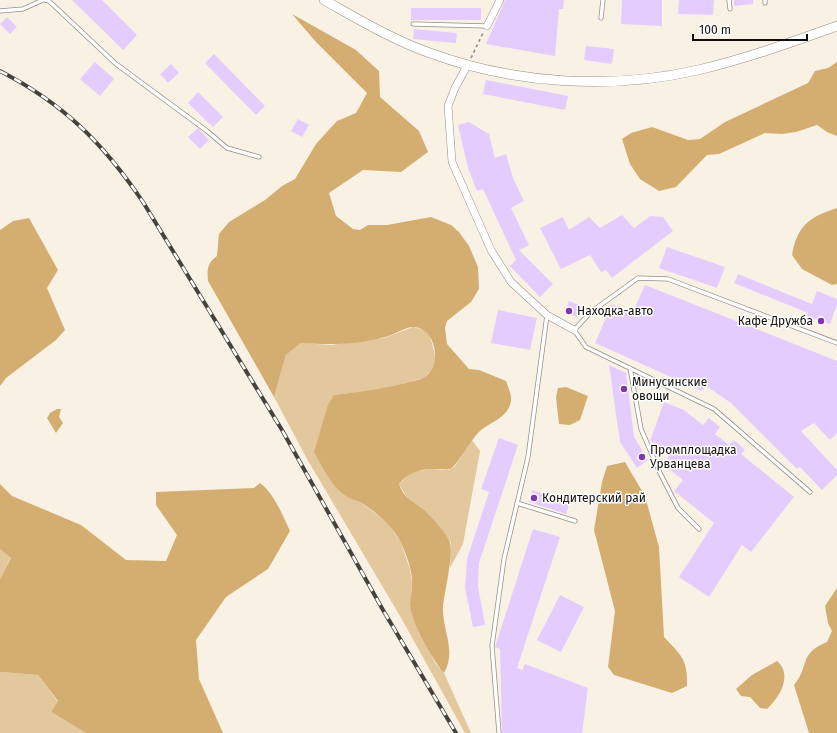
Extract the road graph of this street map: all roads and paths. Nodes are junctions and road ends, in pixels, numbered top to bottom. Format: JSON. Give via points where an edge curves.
{"nodes":[{"id":1,"x":44,"y":0,"type":"edge"},
{"id":2,"x":324,"y":0,"type":"edge"},
{"id":3,"x":500,"y":0,"type":"edge"},
{"id":4,"x":603,"y":0,"type":"edge"},
{"id":5,"x":729,"y":0,"type":"edge"},
{"id":6,"x":730,"y":9,"type":"dead end"},
{"id":7,"x":0,"y":11,"type":"edge"},
{"id":8,"x":601,"y":18,"type":"dead end"},
{"id":9,"x":413,"y":24,"type":"dead end"},
{"id":10,"x":487,"y":26,"type":"junction"},
{"id":11,"x":837,"y":26,"type":"edge"},
{"id":12,"x":468,"y":64,"type":"junction"},
{"id":13,"x":258,"y":157,"type":"dead end"},
{"id":14,"x":548,"y":315,"type":"junction"},
{"id":15,"x":574,"y":330,"type":"junction"},
{"id":16,"x":837,"y":343,"type":"edge"},
{"id":17,"x":630,"y":368,"type":"junction"},
{"id":18,"x":810,"y":492,"type":"dead end"},
{"id":19,"x":517,"y":503,"type":"junction"},
{"id":20,"x":575,"y":521,"type":"dead end"},
{"id":21,"x":700,"y":529,"type":"dead end"},
{"id":22,"x":499,"y":733,"type":"edge"}],
"edges":[{"from":1,"to":7,"type":"lane","via":[[23,9]]},
{"from":1,"to":13,"type":"lane","via":[[49,1],[116,64],[207,130],[227,148]]},
{"from":2,"to":12,"type":"street","via":[[405,42],[430,53]]},
{"from":3,"to":10,"type":"street"},
{"from":4,"to":8,"type":"lane"},
{"from":5,"to":6,"type":"lane"},
{"from":9,"to":10,"type":"lane"},
{"from":10,"to":12,"type":"path"},
{"from":11,"to":12,"type":"street","via":[[698,70],[633,80],[550,80]]},
{"from":12,"to":14,"type":"street","via":[[454,88],[448,106],[452,162],[491,250],[511,282]]},
{"from":14,"to":15,"type":"street"},
{"from":14,"to":19,"type":"lane","via":[[528,457]]},
{"from":15,"to":16,"type":"lane","via":[[591,312],[638,278],[668,279]]},
{"from":15,"to":17,"type":"lane","via":[[586,347]]},
{"from":17,"to":18,"type":"lane","via":[[714,409]]},
{"from":17,"to":21,"type":"lane","via":[[641,429],[660,473],[678,508]]},
{"from":19,"to":20,"type":"lane"},
{"from":19,"to":22,"type":"lane","via":[[504,559],[492,646]]}]}
